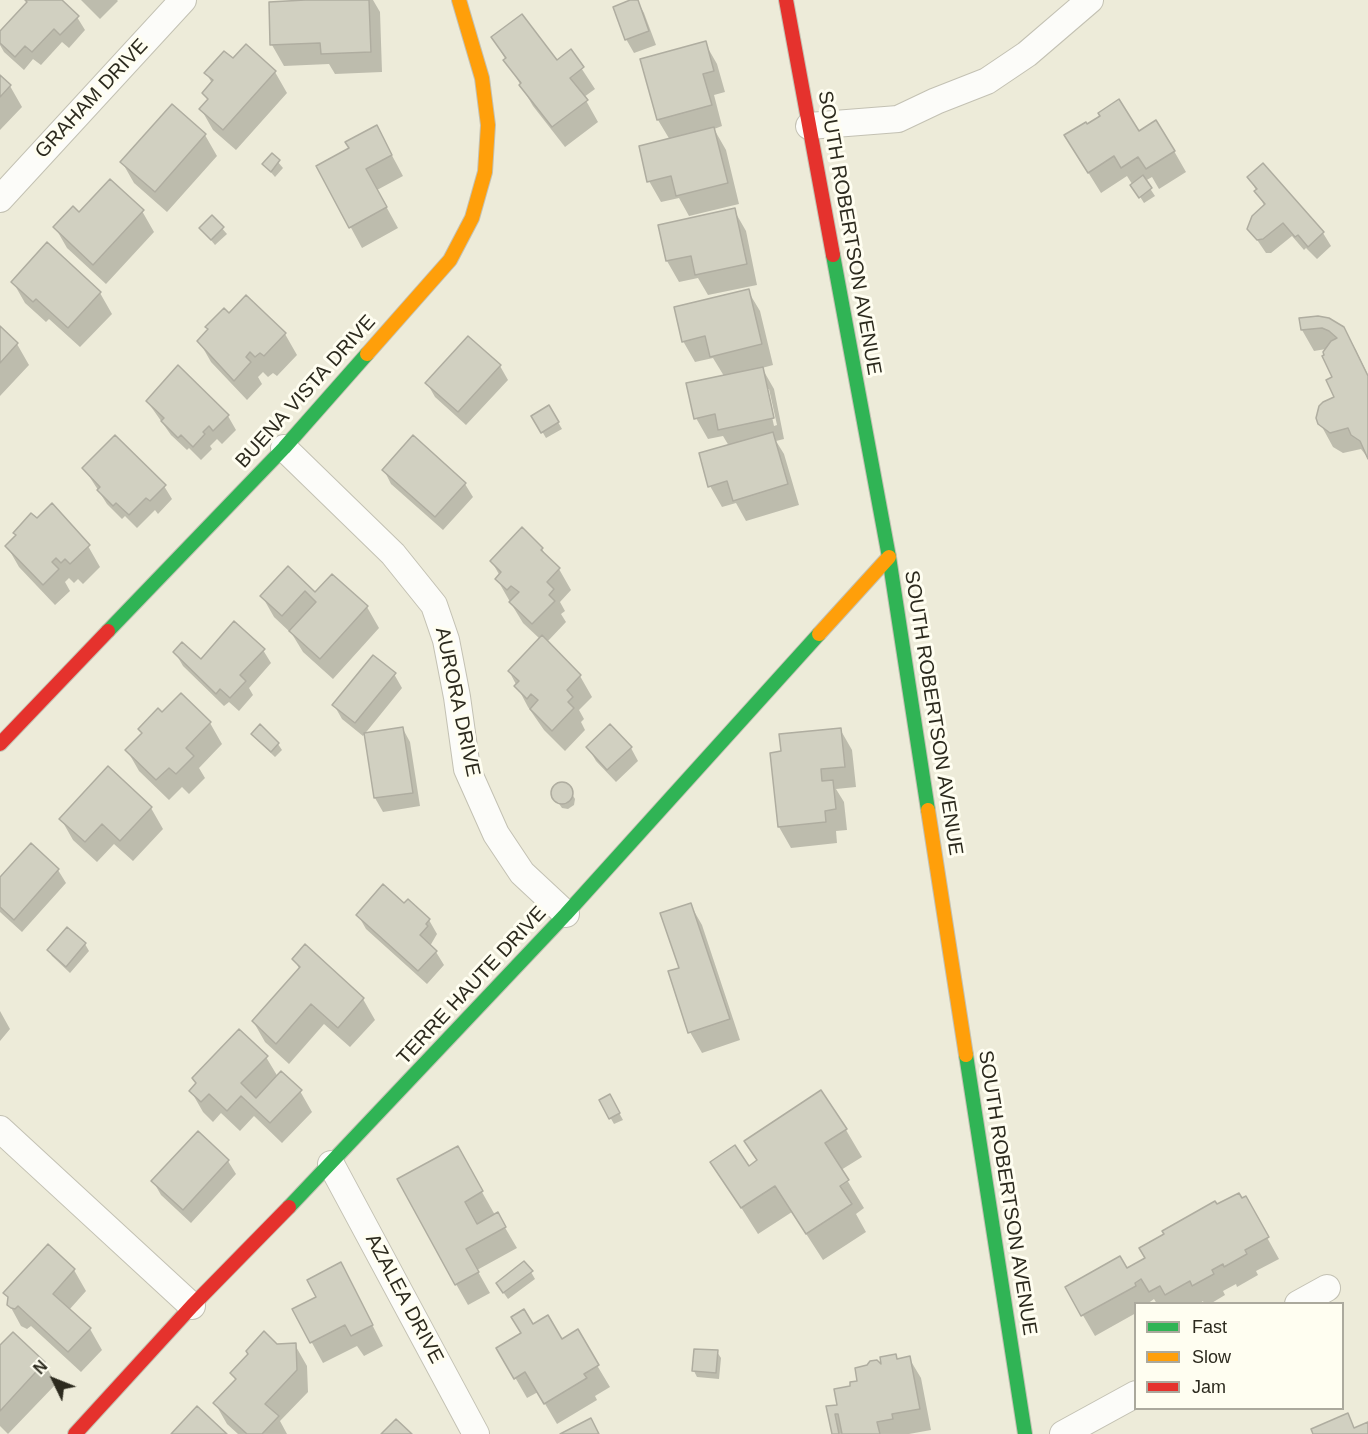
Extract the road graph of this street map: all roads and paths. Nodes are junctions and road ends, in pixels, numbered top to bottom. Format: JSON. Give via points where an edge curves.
{"nodes":[{"id":1,"x":183,"y":0,"type":"edge"},
{"id":2,"x":459,"y":0,"type":"edge"},
{"id":3,"x":786,"y":0,"type":"edge"},
{"id":4,"x":1090,"y":0,"type":"edge"},
{"id":5,"x":809,"y":126,"type":"junction"},
{"id":6,"x":0,"y":199,"type":"edge"},
{"id":7,"x":284,"y":448,"type":"junction"},
{"id":8,"x":889,"y":557,"type":"junction"},
{"id":9,"x":0,"y":744,"type":"edge"},
{"id":10,"x":566,"y":914,"type":"junction"},
{"id":11,"x":0,"y":1129,"type":"edge"},
{"id":12,"x":331,"y":1164,"type":"junction"},
{"id":13,"x":1327,"y":1288,"type":"dead end"},
{"id":14,"x":1302,"y":1302,"type":"edge"},
{"id":15,"x":192,"y":1306,"type":"junction"},
{"id":16,"x":1134,"y":1395,"type":"edge"},
{"id":17,"x":75,"y":1434,"type":"edge"},
{"id":18,"x":476,"y":1434,"type":"edge"},
{"id":19,"x":1025,"y":1434,"type":"edge"},
{"id":20,"x":1063,"y":1434,"type":"edge"}],
"edges":[{"from":1,"to":6,"type":"street","name":"GRAHAM DRIVE"},
{"from":2,"to":7,"type":"street","name":"BUENA VISTA DRIVE","via":[[482,78],[488,124],[485,172],[472,218],[443,269]]},
{"from":3,"to":5,"type":"street","name":"SOUTH ROBERTSON AVENUE"},
{"from":4,"to":5,"type":"street","via":[[1027,54],[987,81],[898,119]]},
{"from":5,"to":8,"type":"street","name":"SOUTH ROBERTSON AVENUE"},
{"from":7,"to":9,"type":"street","name":"BUENA VISTA DRIVE"},
{"from":7,"to":10,"type":"street","name":"AURORA DRIVE","via":[[393,554],[434,605],[446,640],[467,769],[502,844],[522,873]]},
{"from":8,"to":10,"type":"street","name":"TERRE HAUTE DRIVE"},
{"from":8,"to":19,"type":"street","name":"SOUTH ROBERTSON AVENUE"},
{"from":10,"to":12,"type":"street","name":"TERRE HAUTE DRIVE"},
{"from":11,"to":15,"type":"street"},
{"from":12,"to":15,"type":"street","name":"TERRE HAUTE DRIVE"},
{"from":12,"to":18,"type":"street","name":"AZALEA DRIVE"},
{"from":13,"to":14,"type":"street"},
{"from":15,"to":17,"type":"street","name":"TERRE HAUTE DRIVE"},
{"from":16,"to":20,"type":"street"}]}
